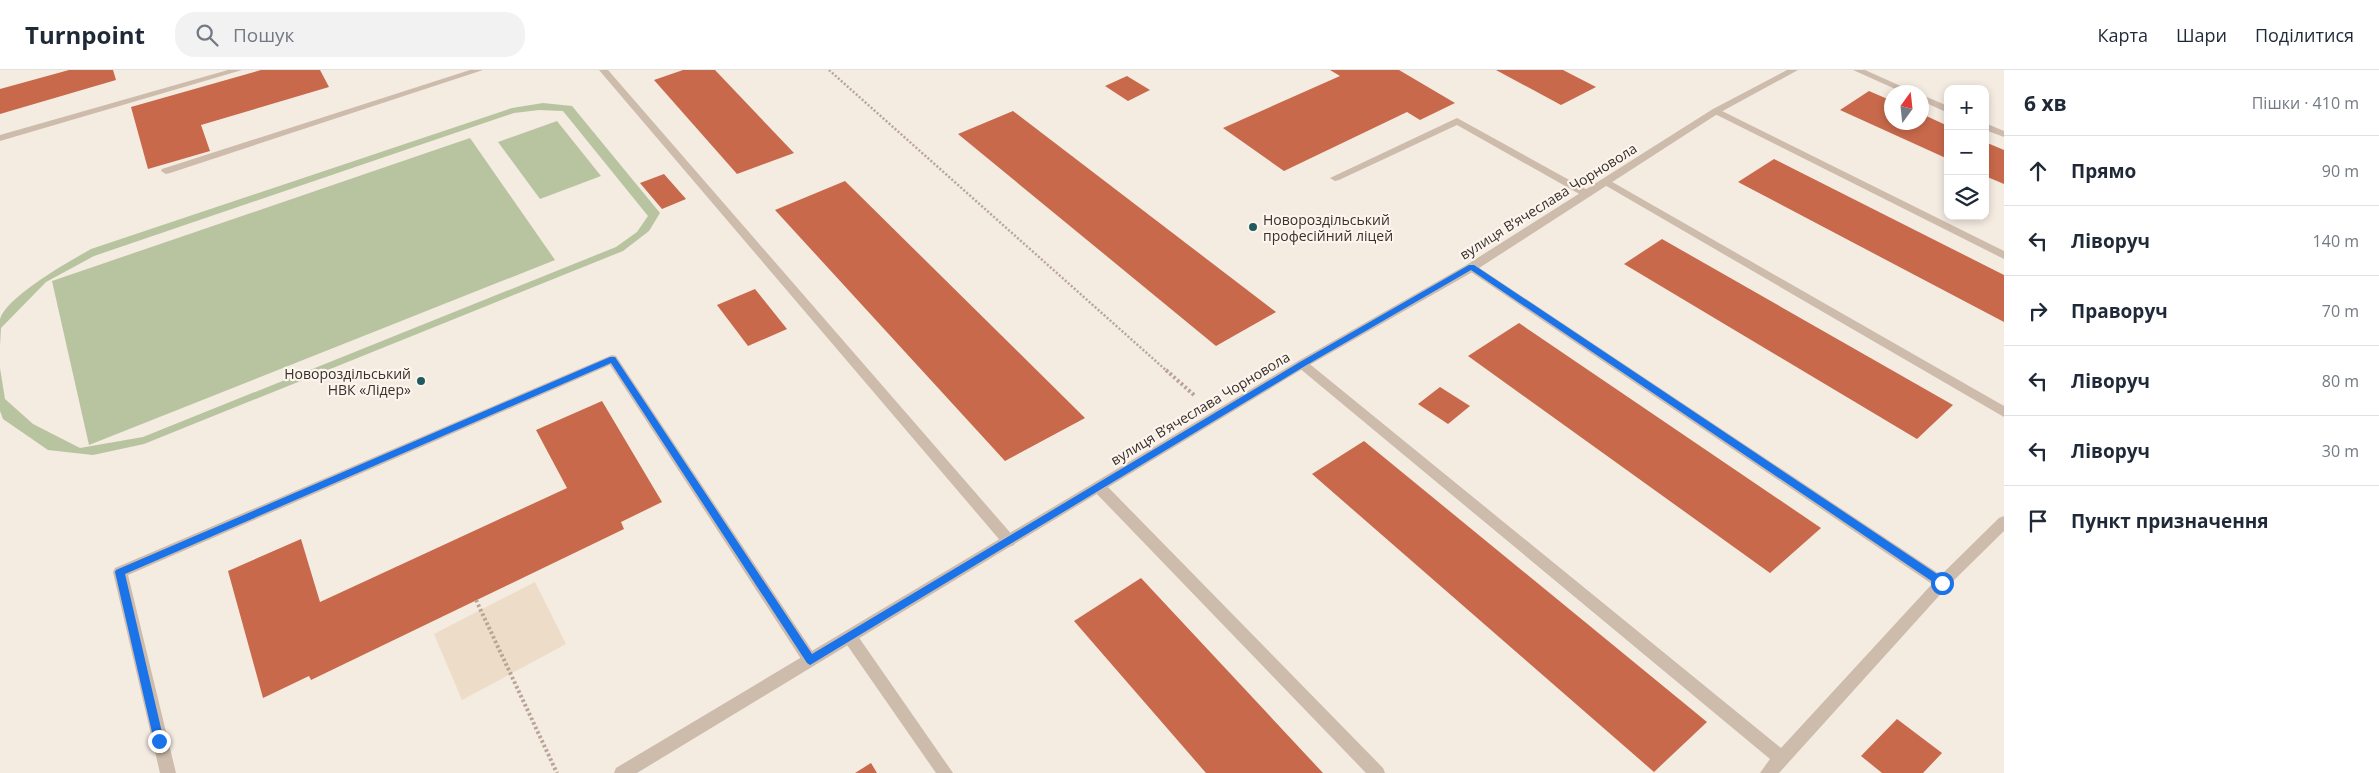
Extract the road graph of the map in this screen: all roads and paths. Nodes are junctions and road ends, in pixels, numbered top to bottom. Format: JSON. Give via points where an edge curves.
{"nodes":[{"id":1,"x":238,"y":70,"type":"edge"},
{"id":2,"x":479,"y":70,"type":"edge"},
{"id":3,"x":603,"y":70,"type":"edge"},
{"id":4,"x":829,"y":70,"type":"edge"},
{"id":5,"x":1794,"y":70,"type":"edge"},
{"id":6,"x":1857,"y":70,"type":"edge"},
{"id":7,"x":1892,"y":85,"type":"edge"},
{"id":8,"x":1929,"y":101,"type":"edge"},
{"id":9,"x":1944,"y":108,"type":"edge"},
{"id":10,"x":1716,"y":111,"type":"junction"},
{"id":11,"x":1989,"y":128,"type":"edge"},
{"id":12,"x":2004,"y":134,"type":"edge"},
{"id":13,"x":0,"y":138,"type":"edge"},
{"id":14,"x":166,"y":171,"type":"dead end"},
{"id":15,"x":1335,"y":178,"type":"dead end"},
{"id":16,"x":1607,"y":182,"type":"junction"},
{"id":17,"x":1587,"y":194,"type":"junction"},
{"id":18,"x":2004,"y":254,"type":"edge"},
{"id":19,"x":1472,"y":267,"type":"junction"},
{"id":20,"x":1302,"y":364,"type":"junction"},
{"id":21,"x":1194,"y":395,"type":"dead end"},
{"id":22,"x":2004,"y":412,"type":"edge"},
{"id":23,"x":1099,"y":487,"type":"junction"},
{"id":24,"x":2004,"y":522,"type":"edge"},
{"id":25,"x":1009,"y":541,"type":"junction"},
{"id":26,"x":1942,"y":583,"type":"junction"},
{"id":27,"x":476,"y":600,"type":"dead end"},
{"id":28,"x":850,"y":637,"type":"junction"},
{"id":29,"x":810,"y":660,"type":"junction"},
{"id":30,"x":1781,"y":758,"type":"junction"},
{"id":31,"x":168,"y":773,"type":"edge"},
{"id":32,"x":557,"y":773,"type":"edge"},
{"id":33,"x":622,"y":773,"type":"edge"},
{"id":34,"x":945,"y":773,"type":"edge"},
{"id":35,"x":1377,"y":773,"type":"edge"},
{"id":36,"x":1768,"y":773,"type":"edge"}],
"edges":[{"from":1,"to":13,"type":"street"},
{"from":2,"to":14,"type":"street"},
{"from":3,"to":25,"type":"street"},
{"from":4,"to":21,"type":"path"},
{"from":5,"to":10,"type":"street","name":"вулиця Вʼячеслава Чорновола"},
{"from":6,"to":7,"type":"street"},
{"from":8,"to":9,"type":"street"},
{"from":10,"to":16,"type":"street","name":"вулиця Вʼячеслава Чорновола"},
{"from":10,"to":18,"type":"street"},
{"from":11,"to":12,"type":"street"},
{"from":15,"to":17,"type":"street","via":[[1457,121]]},
{"from":16,"to":17,"type":"street","name":"вулиця Вʼячеслава Чорновола"},
{"from":16,"to":22,"type":"street"},
{"from":17,"to":19,"type":"street","name":"вулиця Вʼячеслава Чорновола"},
{"from":19,"to":20,"type":"street","name":"вулиця Вʼячеслава Чорновола"},
{"from":19,"to":26,"type":"street"},
{"from":20,"to":23,"type":"street","name":"вулиця Вʼячеслава Чорновола"},
{"from":20,"to":30,"type":"street"},
{"from":23,"to":25,"type":"street","name":"вулиця Вʼячеслава Чорновола"},
{"from":23,"to":35,"type":"street"},
{"from":24,"to":26,"type":"street"},
{"from":25,"to":28,"type":"street","name":"вулиця Вʼячеслава Чорновола"},
{"from":26,"to":30,"type":"street"},
{"from":27,"to":32,"type":"path"},
{"from":28,"to":29,"type":"street","name":"вулиця Вʼячеслава Чорновола"},
{"from":28,"to":34,"type":"street"},
{"from":29,"to":31,"type":"street","via":[[612,359],[120,572]]},
{"from":29,"to":33,"type":"street","name":"вулиця Вʼячеслава Чорновола"},
{"from":30,"to":36,"type":"street"}]}
